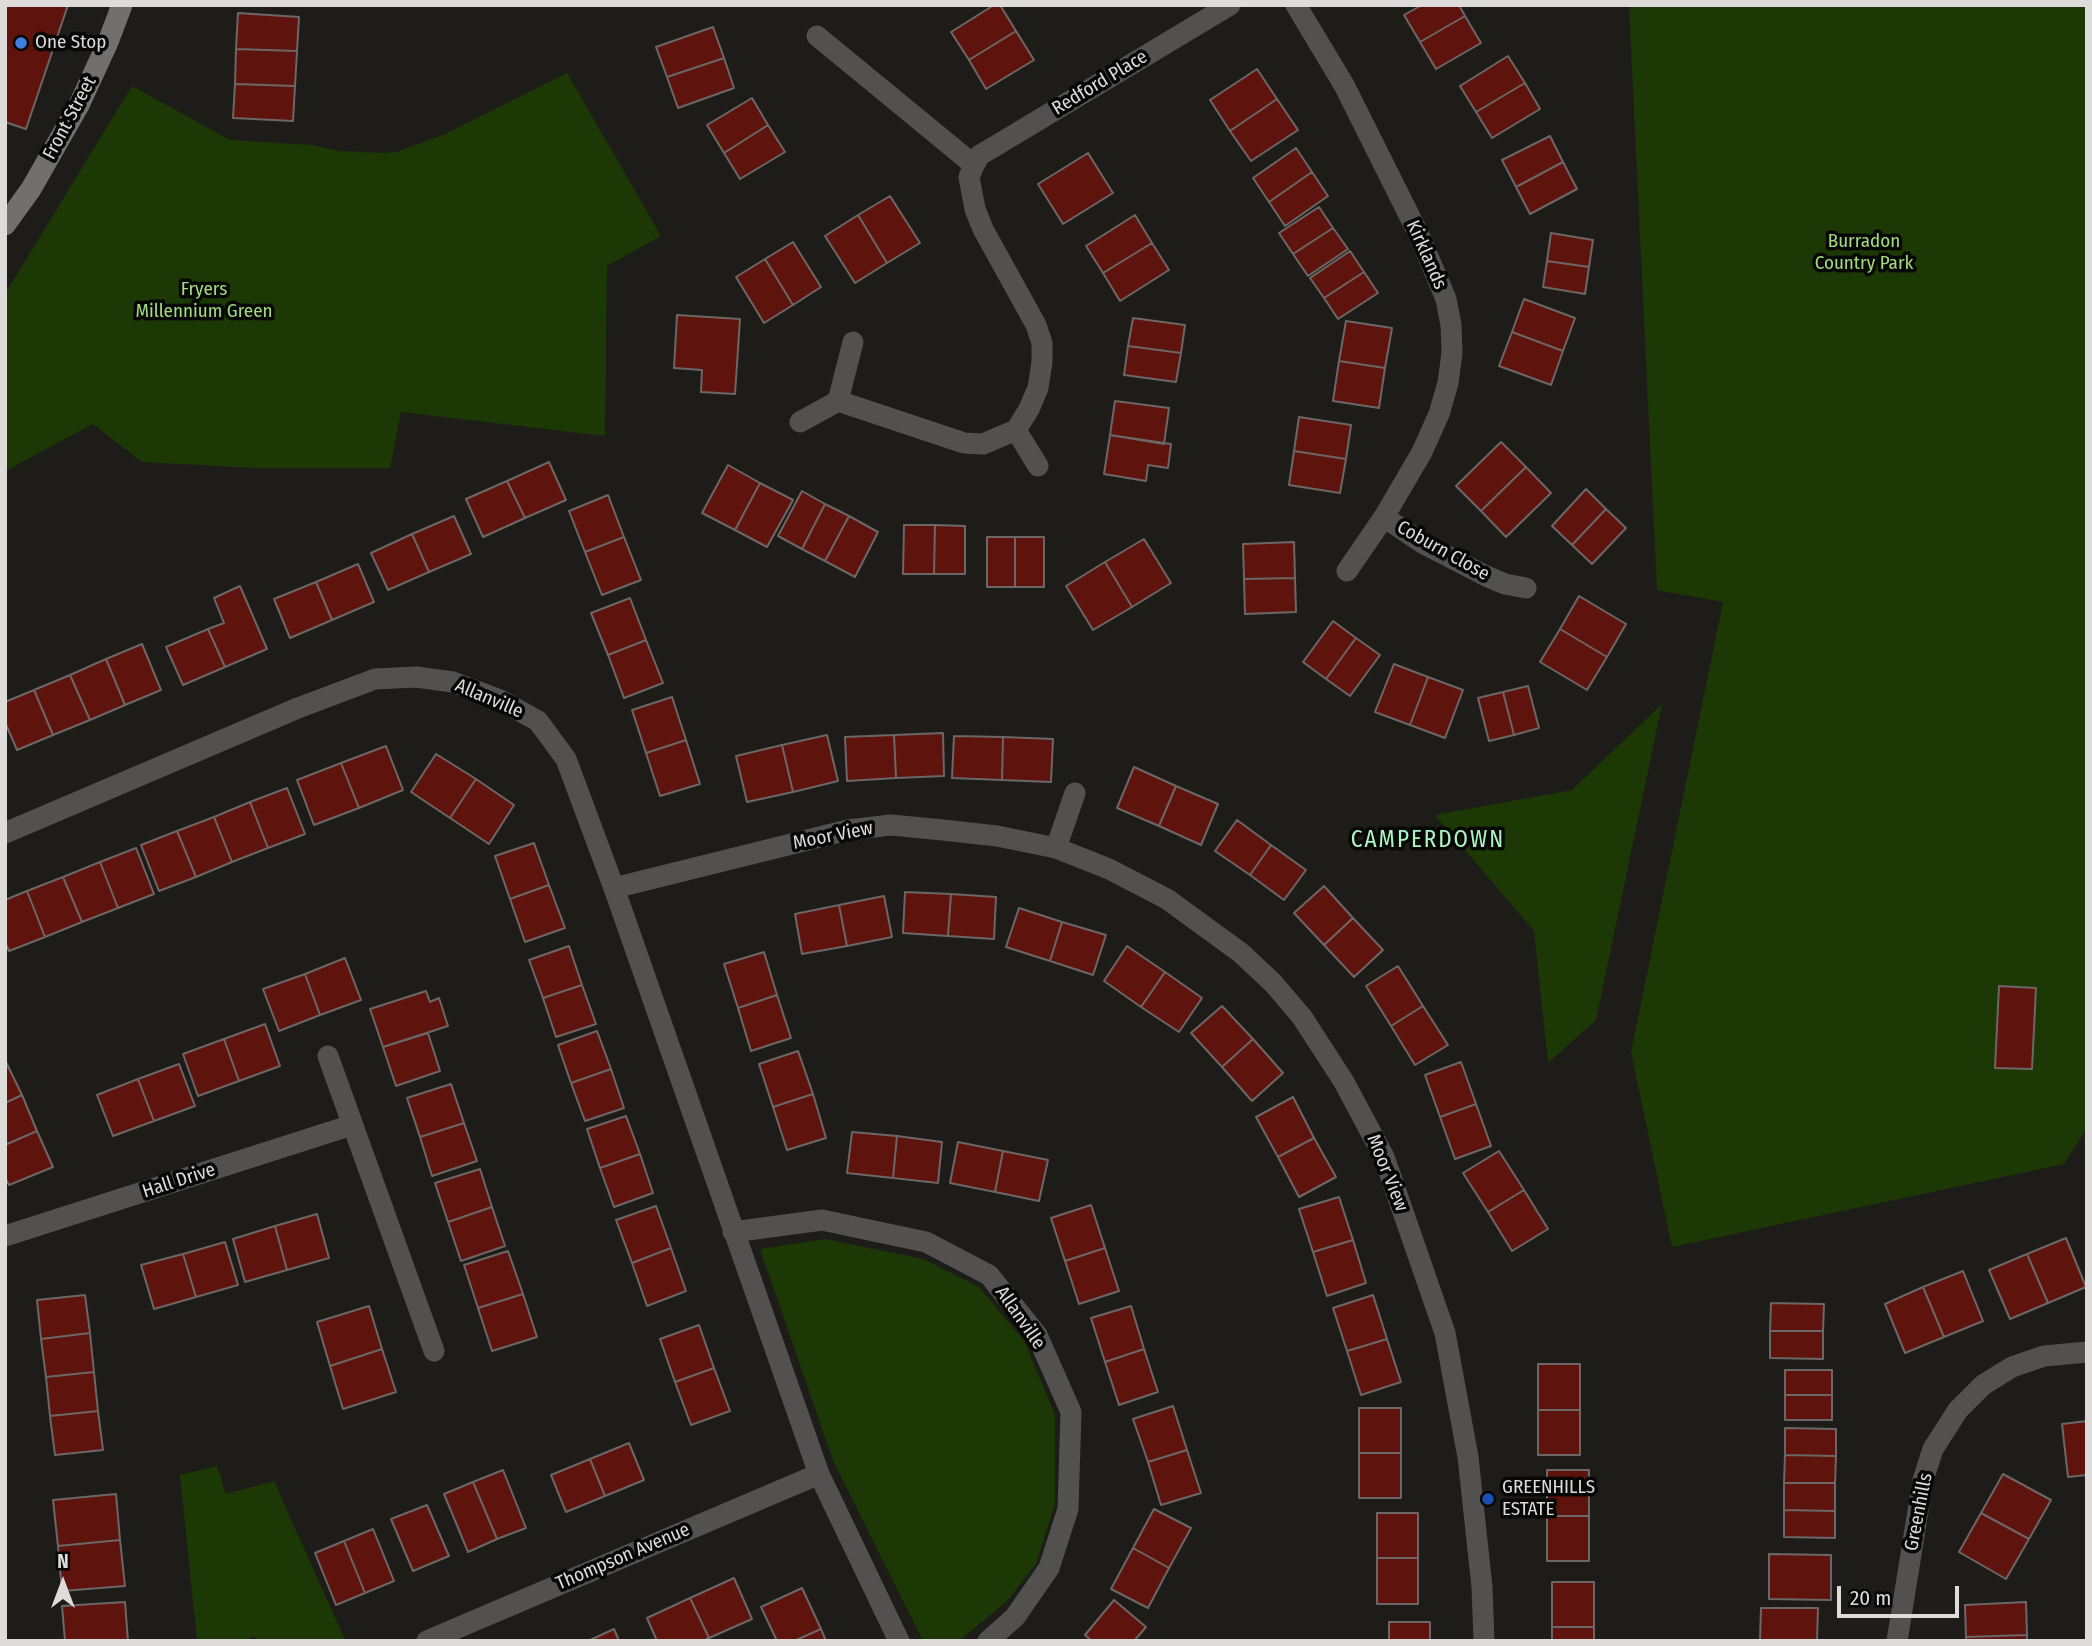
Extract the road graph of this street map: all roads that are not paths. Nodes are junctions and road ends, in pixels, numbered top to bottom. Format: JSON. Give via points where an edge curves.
{"nodes":[{"id":1,"x":122,"y":5,"type":"edge"},
{"id":2,"x":1230,"y":5,"type":"edge"},
{"id":3,"x":1296,"y":5,"type":"edge"},
{"id":4,"x":817,"y":36,"type":"dead end"},
{"id":5,"x":974,"y":165,"type":"junction"},
{"id":6,"x":5,"y":225,"type":"edge"},
{"id":7,"x":853,"y":342,"type":"dead end"},
{"id":8,"x":838,"y":401,"type":"junction"},
{"id":9,"x":800,"y":422,"type":"dead end"},
{"id":10,"x":1016,"y":430,"type":"junction"},
{"id":11,"x":1038,"y":466,"type":"dead end"},
{"id":12,"x":1384,"y":517,"type":"junction"},
{"id":13,"x":1347,"y":571,"type":"dead end"},
{"id":14,"x":1526,"y":588,"type":"dead end"},
{"id":15,"x":1075,"y":793,"type":"dead end"},
{"id":16,"x":5,"y":833,"type":"edge"},
{"id":17,"x":1056,"y":848,"type":"junction"},
{"id":18,"x":614,"y":888,"type":"junction"},
{"id":19,"x":328,"y":1056,"type":"dead end"},
{"id":20,"x":352,"y":1125,"type":"junction"},
{"id":21,"x":733,"y":1232,"type":"junction"},
{"id":22,"x":5,"y":1236,"type":"edge"},
{"id":23,"x":434,"y":1351,"type":"dead end"},
{"id":24,"x":2087,"y":1352,"type":"edge"},
{"id":25,"x":819,"y":1474,"type":"junction"},
{"id":26,"x":441,"y":1638,"type":"edge"},
{"id":27,"x":899,"y":1641,"type":"edge"},
{"id":28,"x":988,"y":1641,"type":"edge"},
{"id":29,"x":1484,"y":1641,"type":"edge"},
{"id":30,"x":1897,"y":1641,"type":"edge"}],
"edges":[{"from":1,"to":6,"type":"main road","name":"Front Street","via":[[79,105],[31,190]]},
{"from":2,"to":5,"type":"street","name":"Redford Place","via":[[996,145]]},
{"from":3,"to":12,"type":"street","name":"Kirklands","via":[[1344,85],[1419,234],[1446,299],[1451,326],[1448,383],[1439,414]]},
{"from":4,"to":5,"type":"street"},
{"from":5,"to":10,"type":"street","via":[[969,177],[975,209],[1042,342],[1038,388]]},
{"from":7,"to":8,"type":"street"},
{"from":8,"to":9,"type":"street"},
{"from":8,"to":10,"type":"street","via":[[964,443],[983,444]]},
{"from":10,"to":11,"type":"street"},
{"from":12,"to":13,"type":"street","name":"Coburn Close"},
{"from":12,"to":14,"type":"street","name":"Coburn Close","via":[[1486,576]]},
{"from":15,"to":17,"type":"street"},
{"from":16,"to":18,"type":"street","name":"Allanville","via":[[298,708],[375,679],[416,677],[453,682],[538,721],[566,759]]},
{"from":17,"to":18,"type":"street","name":"Moor View","via":[[996,836],[891,825],[848,830]]},
{"from":17,"to":29,"type":"street","name":"Moor View","via":[[1167,899],[1241,953],[1302,1017],[1345,1082],[1384,1157],[1444,1333],[1468,1457]]},
{"from":18,"to":21,"type":"street","name":"Allanville"},
{"from":19,"to":20,"type":"street"},
{"from":20,"to":22,"type":"street","name":"Hall Drive"},
{"from":20,"to":23,"type":"street"},
{"from":21,"to":25,"type":"street","name":"Allanville"},
{"from":21,"to":28,"type":"street","name":"Allanville","via":[[822,1220],[926,1241],[989,1275],[1037,1335],[1072,1412],[1068,1509],[1049,1568],[1015,1617]]},
{"from":24,"to":30,"type":"street","name":"Greenhills","via":[[2043,1356],[2012,1367],[1983,1385],[1958,1410],[1933,1449],[1923,1480]]},
{"from":25,"to":26,"type":"street","name":"Thompson Avenue"},
{"from":25,"to":27,"type":"street","name":"Allanville"}]}
